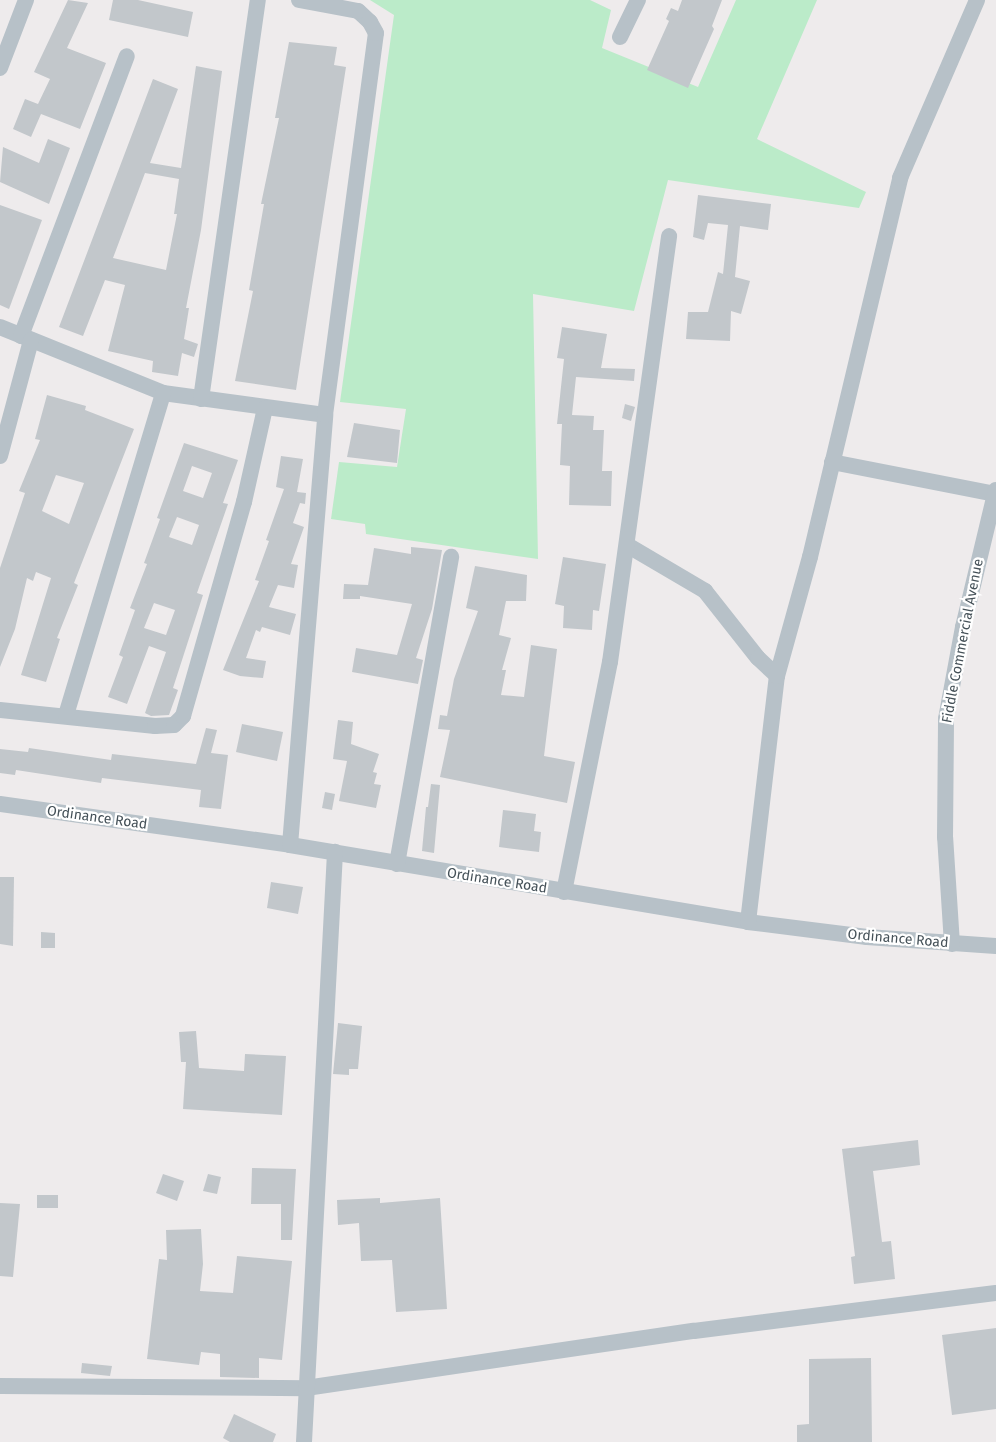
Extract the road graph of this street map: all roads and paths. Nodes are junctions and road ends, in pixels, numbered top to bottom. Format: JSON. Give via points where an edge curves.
{"nodes":[{"id":1,"x":26,"y":0,"type":"edge"},
{"id":2,"x":258,"y":0,"type":"edge"},
{"id":3,"x":299,"y":0,"type":"edge"},
{"id":4,"x":638,"y":0,"type":"edge"},
{"id":5,"x":977,"y":0,"type":"edge"},
{"id":6,"x":620,"y":37,"type":"dead end"},
{"id":7,"x":127,"y":56,"type":"dead end"},
{"id":8,"x":0,"y":68,"type":"edge"},
{"id":9,"x":669,"y":236,"type":"dead end"},
{"id":10,"x":0,"y":327,"type":"edge"},
{"id":11,"x":26,"y":338,"type":"junction"},
{"id":12,"x":163,"y":393,"type":"junction"},
{"id":13,"x":201,"y":398,"type":"junction"},
{"id":14,"x":266,"y":408,"type":"junction"},
{"id":15,"x":325,"y":415,"type":"junction"},
{"id":16,"x":0,"y":456,"type":"edge"},
{"id":17,"x":832,"y":462,"type":"junction"},
{"id":18,"x":995,"y":492,"type":"edge"},
{"id":19,"x":627,"y":545,"type":"junction"},
{"id":20,"x":451,"y":557,"type":"dead end"},
{"id":21,"x":777,"y":676,"type":"junction"},
{"id":22,"x":0,"y":710,"type":"edge"},
{"id":23,"x":66,"y":715,"type":"junction"},
{"id":24,"x":0,"y":804,"type":"edge"},
{"id":25,"x":290,"y":845,"type":"junction"},
{"id":26,"x":335,"y":852,"type":"junction"},
{"id":27,"x":396,"y":864,"type":"junction"},
{"id":28,"x":564,"y":892,"type":"junction"},
{"id":29,"x":748,"y":922,"type":"junction"},
{"id":30,"x":952,"y":944,"type":"junction"},
{"id":31,"x":996,"y":946,"type":"edge"},
{"id":32,"x":996,"y":1294,"type":"edge"},
{"id":33,"x":0,"y":1386,"type":"edge"},
{"id":34,"x":306,"y":1388,"type":"junction"},
{"id":35,"x":304,"y":1442,"type":"edge"}],
"edges":[{"from":1,"to":8,"type":"street"},
{"from":2,"to":13,"type":"street"},
{"from":3,"to":15,"type":"street","via":[[358,11],[376,33]]},
{"from":4,"to":6,"type":"street"},
{"from":5,"to":17,"type":"street","via":[[900,178]]},
{"from":7,"to":11,"type":"street"},
{"from":9,"to":19,"type":"street"},
{"from":10,"to":11,"type":"street"},
{"from":11,"to":12,"type":"street"},
{"from":11,"to":16,"type":"street"},
{"from":12,"to":13,"type":"street"},
{"from":12,"to":23,"type":"street"},
{"from":13,"to":14,"type":"street"},
{"from":14,"to":15,"type":"street"},
{"from":14,"to":23,"type":"street","via":[[244,502],[183,716],[174,725],[155,726]]},
{"from":15,"to":25,"type":"street"},
{"from":17,"to":18,"type":"street"},
{"from":17,"to":21,"type":"street"},
{"from":18,"to":30,"type":"street","name":"Fiddle Commercial Avenue","via":[[963,627],[946,719],[944,837]]},
{"from":19,"to":21,"type":"street","via":[[705,591],[758,658]]},
{"from":19,"to":28,"type":"street","via":[[596,744]]},
{"from":20,"to":27,"type":"street"},
{"from":21,"to":29,"type":"street"},
{"from":22,"to":23,"type":"street"},
{"from":24,"to":25,"type":"street","name":"Ordinance Road"},
{"from":25,"to":26,"type":"street","name":"Ordinance Road"},
{"from":26,"to":27,"type":"street","name":"Ordinance Road"},
{"from":26,"to":34,"type":"street"},
{"from":27,"to":28,"type":"street","name":"Ordinance Road"},
{"from":28,"to":29,"type":"street","name":"Ordinance Road"},
{"from":29,"to":30,"type":"street","name":"Ordinance Road"},
{"from":30,"to":31,"type":"street","name":"Ordinance Road"},
{"from":32,"to":34,"type":"street","via":[[694,1331]]},
{"from":33,"to":34,"type":"street"},
{"from":34,"to":35,"type":"street"}]}
